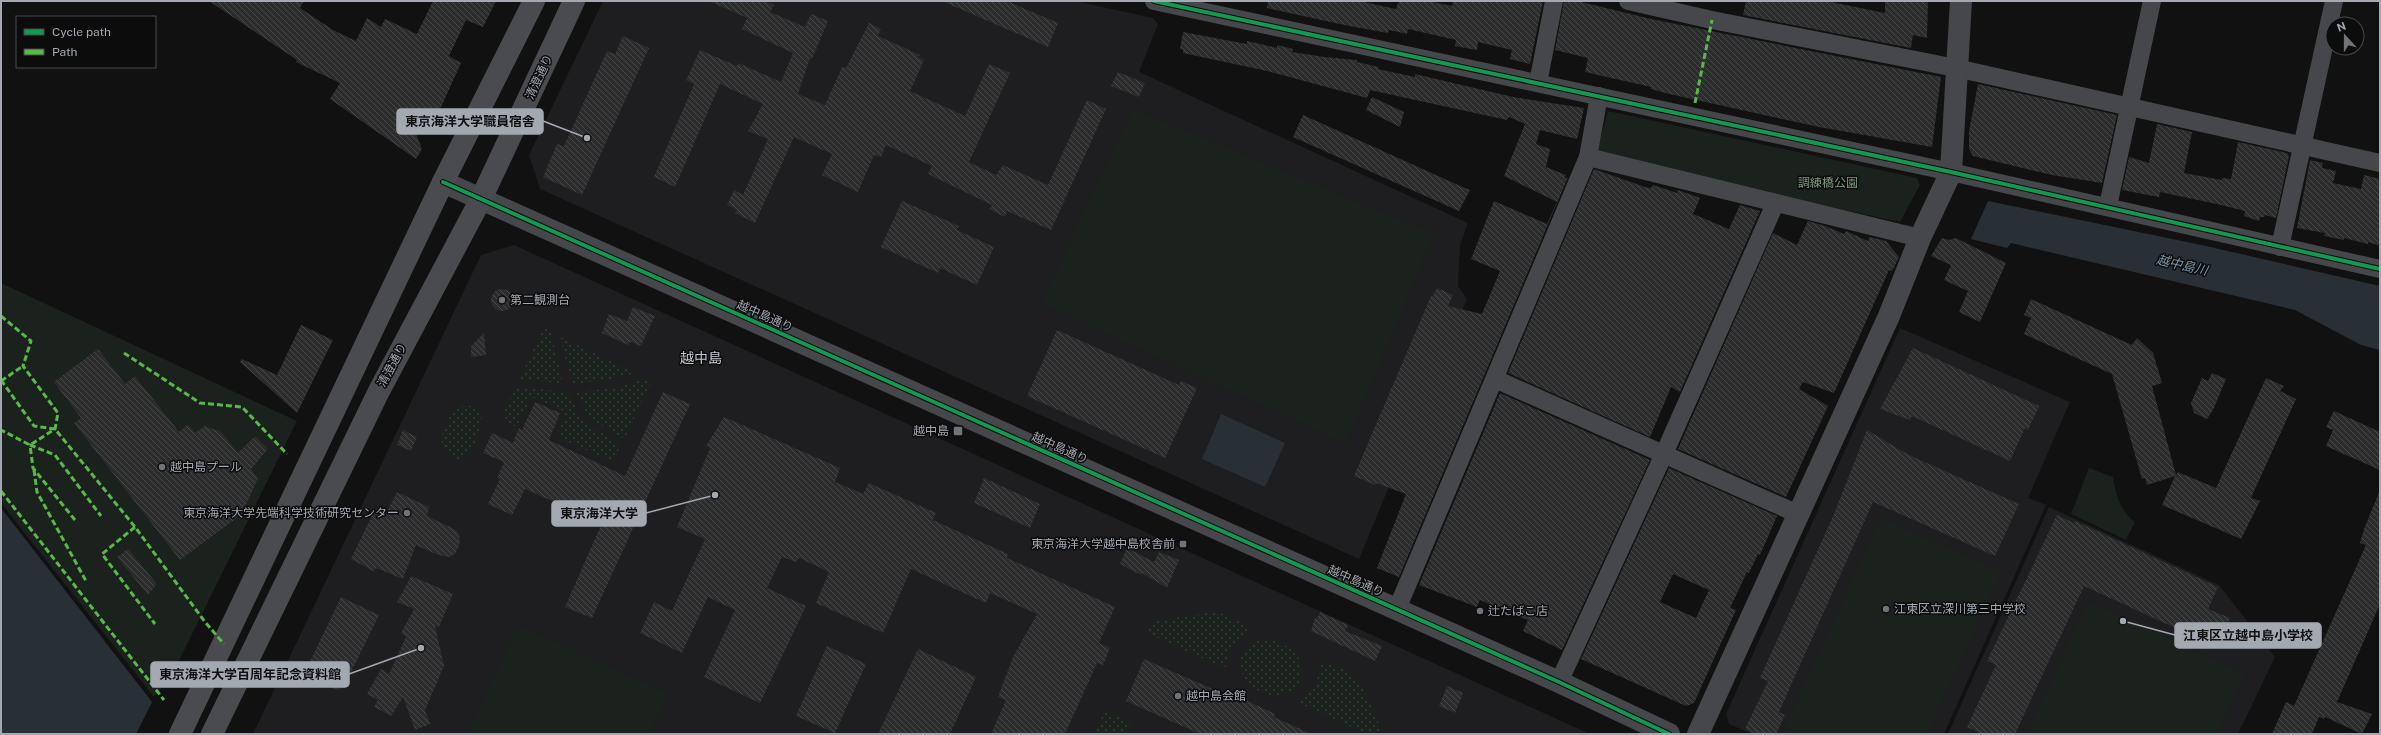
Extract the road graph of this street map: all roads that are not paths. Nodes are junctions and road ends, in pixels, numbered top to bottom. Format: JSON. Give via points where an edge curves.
{"nodes":[{"id":1,"x":534,"y":1,"type":"edge"},
{"id":2,"x":574,"y":1,"type":"edge"},
{"id":3,"x":1154,"y":1,"type":"edge"},
{"id":4,"x":1554,"y":1,"type":"edge"},
{"id":5,"x":1628,"y":1,"type":"edge"},
{"id":6,"x":1961,"y":1,"type":"edge"},
{"id":7,"x":2152,"y":1,"type":"edge"},
{"id":8,"x":2334,"y":1,"type":"edge"},
{"id":9,"x":1956,"y":68,"type":"junction"},
{"id":10,"x":1538,"y":83,"type":"junction"},
{"id":11,"x":1599,"y":96,"type":"junction"},
{"id":12,"x":2129,"y":108,"type":"junction"},
{"id":13,"x":2302,"y":146,"type":"junction"},
{"id":14,"x":1588,"y":157,"type":"junction"},
{"id":15,"x":2380,"y":163,"type":"edge"},
{"id":16,"x":1951,"y":172,"type":"junction"},
{"id":17,"x":443,"y":182,"type":"junction"},
{"id":18,"x":481,"y":200,"type":"junction"},
{"id":19,"x":1775,"y":204,"type":"junction"},
{"id":20,"x":2108,"y":206,"type":"junction"},
{"id":21,"x":1920,"y":238,"type":"junction"},
{"id":22,"x":2280,"y":247,"type":"junction"},
{"id":23,"x":2380,"y":269,"type":"edge"},
{"id":24,"x":1495,"y":379,"type":"junction"},
{"id":25,"x":1664,"y":454,"type":"junction"},
{"id":26,"x":1798,"y":514,"type":"junction"},
{"id":27,"x":1397,"y":609,"type":"junction"},
{"id":28,"x":1559,"y":682,"type":"junction"},
{"id":29,"x":212,"y":733,"type":"edge"},
{"id":30,"x":180,"y":734,"type":"edge"},
{"id":31,"x":1669,"y":734,"type":"edge"},
{"id":32,"x":1698,"y":734,"type":"edge"}],
"edges":[{"from":1,"to":17,"type":"main road"},
{"from":2,"to":18,"type":"main road","name":"清澄通り"},
{"from":3,"to":10,"type":"street"},
{"from":4,"to":10,"type":"street"},
{"from":5,"to":9,"type":"street"},
{"from":6,"to":9,"type":"street"},
{"from":7,"to":12,"type":"street"},
{"from":8,"to":13,"type":"street"},
{"from":9,"to":12,"type":"street"},
{"from":9,"to":16,"type":"street"},
{"from":10,"to":11,"type":"street"},
{"from":11,"to":14,"type":"street"},
{"from":11,"to":16,"type":"street"},
{"from":12,"to":13,"type":"street"},
{"from":12,"to":20,"type":"street"},
{"from":13,"to":15,"type":"street"},
{"from":13,"to":22,"type":"street"},
{"from":14,"to":19,"type":"street"},
{"from":14,"to":24,"type":"street"},
{"from":16,"to":20,"type":"street"},
{"from":16,"to":21,"type":"street"},
{"from":17,"to":18,"type":"street","name":"越中島通り"},
{"from":17,"to":30,"type":"main road"},
{"from":18,"to":27,"type":"street","name":"越中島通り"},
{"from":18,"to":29,"type":"main road","name":"清澄通り","via":[[378,391]]},
{"from":19,"to":21,"type":"street"},
{"from":19,"to":25,"type":"street"},
{"from":20,"to":22,"type":"street"},
{"from":21,"to":26,"type":"street","via":[[1889,316]]},
{"from":22,"to":23,"type":"street"},
{"from":24,"to":25,"type":"street"},
{"from":24,"to":27,"type":"street"},
{"from":25,"to":26,"type":"street"},
{"from":25,"to":28,"type":"street"},
{"from":26,"to":32,"type":"street"},
{"from":27,"to":28,"type":"street","name":"越中島通り"},
{"from":28,"to":31,"type":"street","name":"越中島通り"}]}
